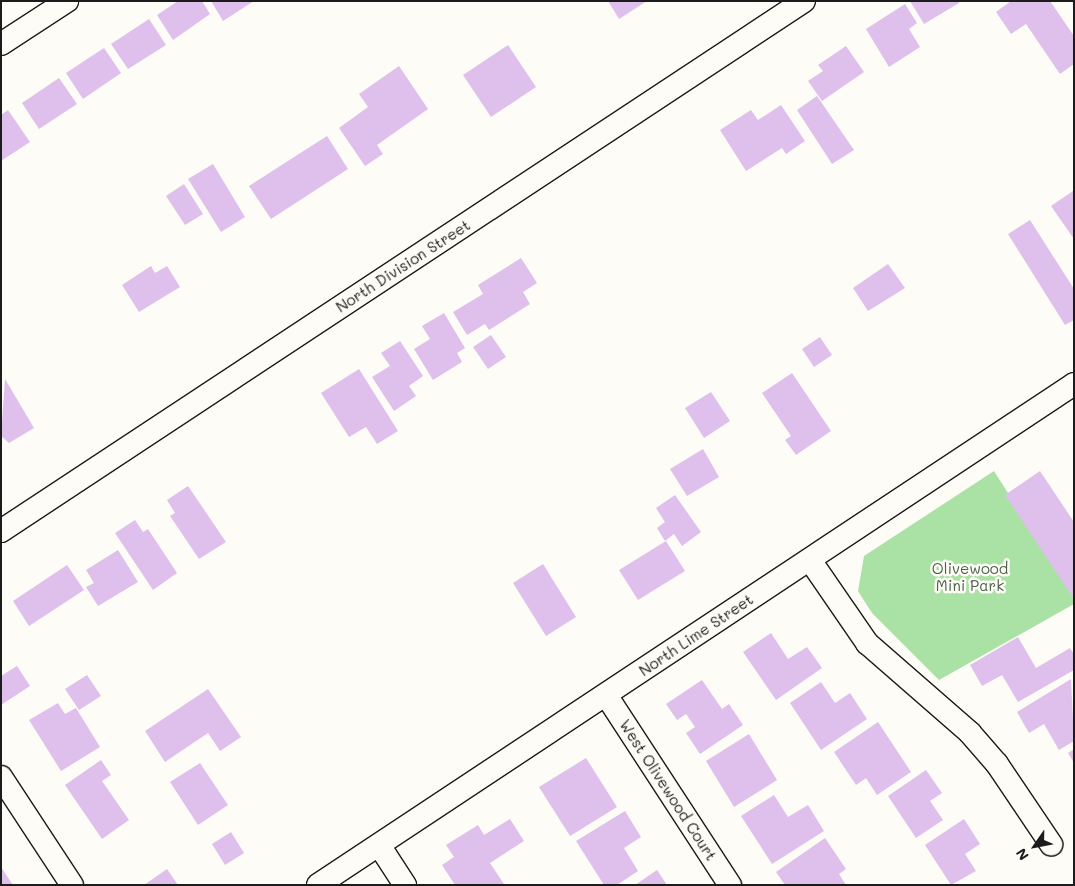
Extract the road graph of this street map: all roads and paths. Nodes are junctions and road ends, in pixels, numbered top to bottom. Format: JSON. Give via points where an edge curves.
{"nodes":[{"id":1,"x":67,"y":1,"type":"edge"},
{"id":2,"x":804,"y":1,"type":"edge"},
{"id":3,"x":1,"y":44,"type":"edge"},
{"id":4,"x":1074,"y":384,"type":"edge"},
{"id":5,"x":1,"y":531,"type":"edge"},
{"id":6,"x":810,"y":560,"type":"junction"},
{"id":7,"x":606,"y":695,"type":"junction"},
{"id":8,"x":1,"y":777,"type":"edge"},
{"id":9,"x":379,"y":844,"type":"junction"},
{"id":10,"x":1050,"y":844,"type":"dead end"},
{"id":11,"x":72,"y":885,"type":"edge"},
{"id":12,"x":318,"y":885,"type":"edge"},
{"id":13,"x":405,"y":885,"type":"edge"},
{"id":14,"x":730,"y":885,"type":"edge"}],
"edges":[{"from":1,"to":3,"type":"street"},
{"from":2,"to":5,"type":"street","name":"North Division Street"},
{"from":4,"to":6,"type":"street","name":"North Lime Street"},
{"from":6,"to":7,"type":"street","name":"North Lime Street"},
{"from":6,"to":10,"type":"street","via":[[867,643],[970,733],[997,764]]},
{"from":7,"to":9,"type":"street","name":"North Lime Street"},
{"from":7,"to":14,"type":"street","name":"West Olivewood Court"},
{"from":8,"to":11,"type":"street"},
{"from":9,"to":12,"type":"street","name":"North Lime Street"},
{"from":9,"to":13,"type":"street"}]}
